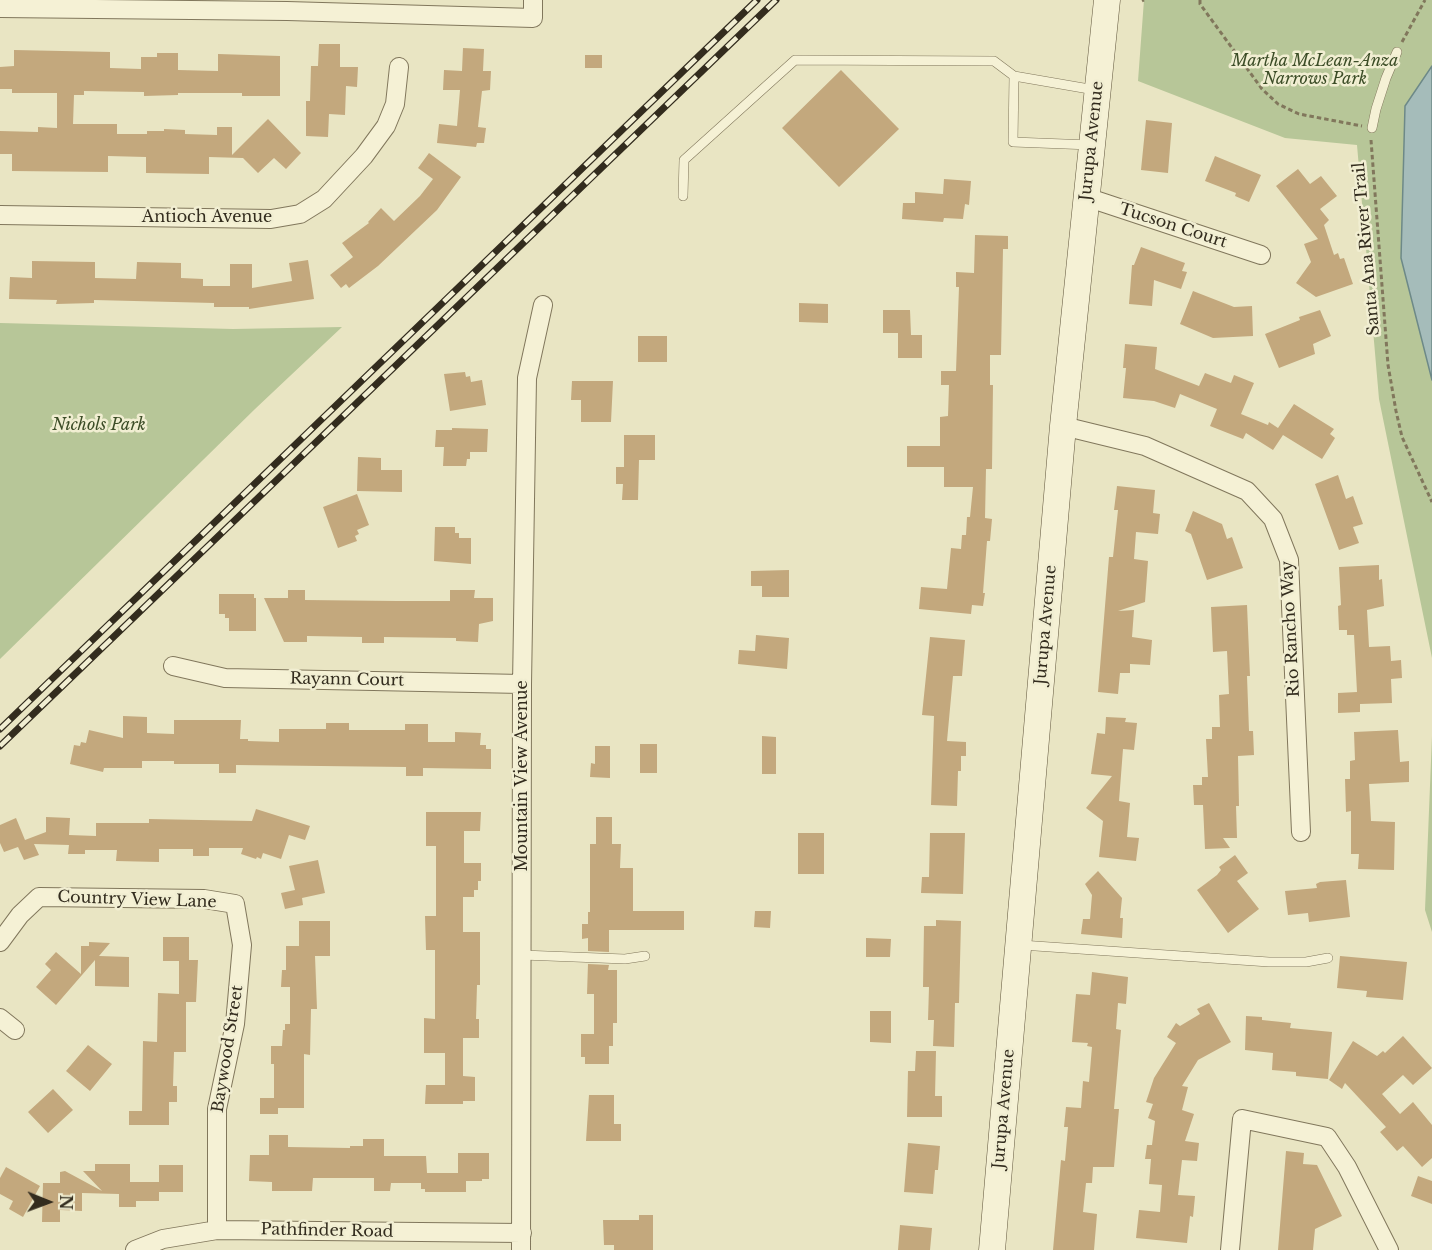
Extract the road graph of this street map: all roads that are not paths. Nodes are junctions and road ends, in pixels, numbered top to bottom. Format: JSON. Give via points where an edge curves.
{"nodes":[{"id":1,"x":1107,"y":0,"type":"edge"},
{"id":2,"x":59,"y":4,"type":"edge"},
{"id":3,"x":287,"y":6,"type":"edge"},
{"id":4,"x":0,"y":8,"type":"edge"},
{"id":5,"x":532,"y":9,"type":"edge"},
{"id":6,"x":1397,"y":52,"type":"road end"},
{"id":7,"x":399,"y":67,"type":"dead end"},
{"id":8,"x":1014,"y":76,"type":"junction"},
{"id":9,"x":1097,"y":91,"type":"junction"},
{"id":10,"x":1372,"y":128,"type":"road end"},
{"id":11,"x":1092,"y":146,"type":"junction"},
{"id":12,"x":683,"y":196,"type":"dead end"},
{"id":13,"x":1086,"y":198,"type":"junction"},
{"id":14,"x":0,"y":215,"type":"edge"},
{"id":15,"x":1261,"y":255,"type":"dead end"},
{"id":16,"x":543,"y":304,"type":"dead end"},
{"id":17,"x":1063,"y":426,"type":"junction"},
{"id":18,"x":173,"y":666,"type":"dead end"},
{"id":19,"x":522,"y":684,"type":"junction"},
{"id":20,"x":1301,"y":832,"type":"dead end"},
{"id":21,"x":235,"y":904,"type":"joint"},
{"id":22,"x":0,"y":942,"type":"edge"},
{"id":23,"x":1018,"y":945,"type":"junction"},
{"id":24,"x":522,"y":955,"type":"junction"},
{"id":25,"x":645,"y":956,"type":"dead end"},
{"id":26,"x":1328,"y":958,"type":"dead end"},
{"id":27,"x":0,"y":1018,"type":"edge"},
{"id":28,"x":15,"y":1030,"type":"dead end"},
{"id":29,"x":217,"y":1230,"type":"junction"},
{"id":30,"x":521,"y":1241,"type":"edge"},
{"id":31,"x":135,"y":1250,"type":"edge"},
{"id":32,"x":992,"y":1250,"type":"edge"},
{"id":33,"x":1230,"y":1250,"type":"edge"},
{"id":34,"x":1389,"y":1250,"type":"edge"}],
"edges":[{"from":1,"to":9,"type":"main road","name":"Jurupa Avenue"},
{"from":2,"to":3,"type":"street"},
{"from":2,"to":4,"type":"street"},
{"from":3,"to":5,"type":"street"},
{"from":6,"to":10,"type":"lane"},
{"from":7,"to":14,"type":"street","name":"Antioch Avenue","via":[[395,104],[386,126],[324,199],[300,214],[271,219]]},
{"from":8,"to":9,"type":"lane"},
{"from":8,"to":11,"type":"lane","via":[[1013,142]]},
{"from":8,"to":12,"type":"lane","via":[[994,61],[795,60],[684,160]]},
{"from":9,"to":11,"type":"main road","name":"Jurupa Avenue"},
{"from":11,"to":13,"type":"main road","name":"Jurupa Avenue"},
{"from":13,"to":15,"type":"street","name":"Tucson Court"},
{"from":13,"to":17,"type":"main road","name":"Jurupa Avenue"},
{"from":16,"to":19,"type":"street","name":"Mountain View Avenue","via":[[526,378]]},
{"from":17,"to":20,"type":"street","name":"Rio Rancho Way","via":[[1144,446],[1247,491],[1273,519],[1289,560]]},
{"from":17,"to":23,"type":"main road","name":"Jurupa Avenue"},
{"from":18,"to":19,"type":"street","name":"Rayann Court","via":[[225,678]]},
{"from":19,"to":24,"type":"street","name":"Mountain View Avenue"},
{"from":21,"to":22,"type":"street","name":"Country View Lane","via":[[204,898],[39,897]]},
{"from":21,"to":29,"type":"street","name":"Baywood Street","via":[[242,945],[235,1024],[217,1108]]},
{"from":23,"to":26,"type":"lane","via":[[1269,962]]},
{"from":23,"to":32,"type":"main road","name":"Jurupa Avenue"},
{"from":24,"to":25,"type":"lane","via":[[625,959]]},
{"from":24,"to":30,"type":"street","name":"Mountain View Avenue"},
{"from":27,"to":28,"type":"street"},
{"from":29,"to":30,"type":"street","name":"Pathfinder Road"},
{"from":29,"to":31,"type":"street","name":"Pathfinder Road","via":[[163,1239]]},
{"from":33,"to":34,"type":"street","via":[[1242,1119],[1326,1137],[1347,1167]]}]}
